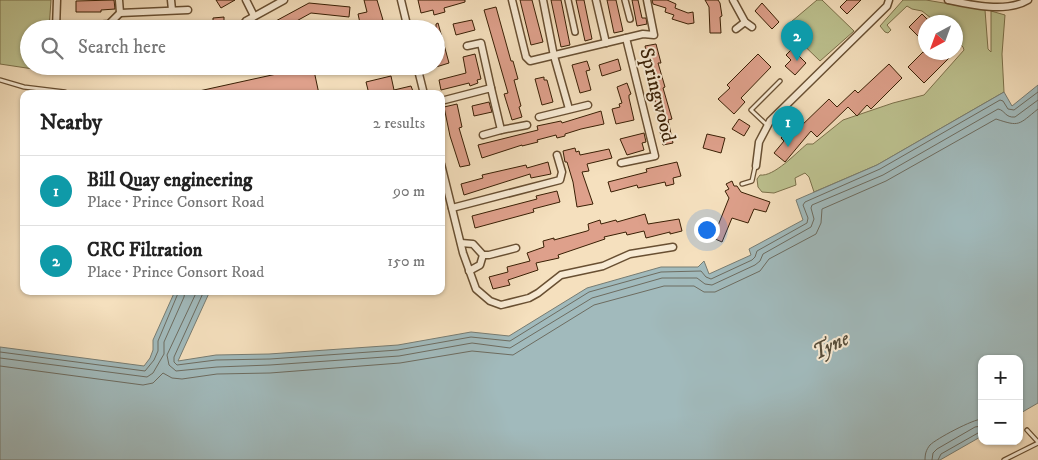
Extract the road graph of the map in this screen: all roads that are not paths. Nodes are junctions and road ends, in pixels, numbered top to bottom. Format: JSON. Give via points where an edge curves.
{"nodes":[{"id":1,"x":57,"y":0,"type":"edge"},
{"id":2,"x":118,"y":0,"type":"edge"},
{"id":3,"x":171,"y":0,"type":"edge"},
{"id":4,"x":246,"y":0,"type":"edge"},
{"id":5,"x":284,"y":0,"type":"edge"},
{"id":6,"x":401,"y":0,"type":"edge"},
{"id":7,"x":512,"y":0,"type":"edge"},
{"id":8,"x":543,"y":0,"type":"edge"},
{"id":9,"x":568,"y":0,"type":"edge"},
{"id":10,"x":596,"y":0,"type":"edge"},
{"id":11,"x":626,"y":0,"type":"edge"},
{"id":12,"x":647,"y":0,"type":"edge"},
{"id":13,"x":733,"y":0,"type":"edge"},
{"id":14,"x":889,"y":0,"type":"edge"},
{"id":15,"x":948,"y":0,"type":"edge"},
{"id":16,"x":1028,"y":0,"type":"edge"},
{"id":17,"x":172,"y":10,"type":"junction"},
{"id":18,"x":188,"y":10,"type":"dead end"},
{"id":19,"x":120,"y":13,"type":"junction"},
{"id":20,"x":254,"y":16,"type":"junction"},
{"id":21,"x":630,"y":19,"type":"dead end"},
{"id":22,"x":56,"y":20,"type":"edge"},
{"id":23,"x":115,"y":20,"type":"edge"},
{"id":24,"x":248,"y":20,"type":"edge"},
{"id":25,"x":406,"y":20,"type":"edge"},
{"id":26,"x":745,"y":22,"type":"junction"},
{"id":27,"x":752,"y":27,"type":"dead end"},
{"id":28,"x":736,"y":29,"type":"dead end"},
{"id":29,"x":575,"y":32,"type":"dead end"},
{"id":30,"x":626,"y":38,"type":"junction"},
{"id":31,"x":606,"y":43,"type":"junction"},
{"id":32,"x":467,"y":46,"type":"dead end"},
{"id":33,"x":554,"y":56,"type":"junction"},
{"id":34,"x":419,"y":75,"type":"edge"},
{"id":35,"x":0,"y":80,"type":"edge"},
{"id":36,"x":780,"y":81,"type":"dead end"},
{"id":37,"x":490,"y":88,"type":"junction"},
{"id":38,"x":49,"y":90,"type":"edge"},
{"id":39,"x":423,"y":90,"type":"edge"},
{"id":40,"x":445,"y":100,"type":"edge"},
{"id":41,"x":588,"y":105,"type":"dead end"},
{"id":42,"x":569,"y":109,"type":"junction"},
{"id":43,"x":539,"y":117,"type":"dead end"},
{"id":44,"x":527,"y":125,"type":"dead end"},
{"id":45,"x":767,"y":126,"type":"junction"},
{"id":46,"x":501,"y":130,"type":"junction"},
{"id":47,"x":483,"y":134,"type":"dead end"},
{"id":48,"x":557,"y":155,"type":"dead end"},
{"id":49,"x":621,"y":163,"type":"dead end"},
{"id":50,"x":756,"y":166,"type":"joint"},
{"id":51,"x":445,"y":180,"type":"edge"},
{"id":52,"x":742,"y":184,"type":"dead end"},
{"id":53,"x":452,"y":208,"type":"junction"},
{"id":54,"x":461,"y":243,"type":"junction"},
{"id":55,"x":673,"y":247,"type":"dead end"},
{"id":56,"x":516,"y":248,"type":"dead end"},
{"id":57,"x":482,"y":255,"type":"junction"},
{"id":58,"x":470,"y":271,"type":"junction"},
{"id":59,"x":1027,"y":430,"type":"dead end"},
{"id":60,"x":1038,"y":442,"type":"edge"},
{"id":61,"x":1004,"y":460,"type":"edge"}],
"edges":[{"from":1,"to":22,"type":"street"},
{"from":2,"to":19,"type":"street"},
{"from":3,"to":17,"type":"street"},
{"from":4,"to":20,"type":"street"},
{"from":5,"to":20,"type":"street"},
{"from":6,"to":25,"type":"street"},
{"from":7,"to":33,"type":"street","via":[[528,60]]},
{"from":8,"to":33,"type":"street"},
{"from":9,"to":29,"type":"street"},
{"from":10,"to":31,"type":"street"},
{"from":11,"to":21,"type":"street"},
{"from":12,"to":30,"type":"street","via":[[654,35]]},
{"from":13,"to":26,"type":"street"},
{"from":14,"to":45,"type":"street","via":[[887,6]]},
{"from":15,"to":16,"type":"street","via":[[1004,7]]},
{"from":17,"to":18,"type":"street"},
{"from":17,"to":19,"type":"street"},
{"from":19,"to":23,"type":"street"},
{"from":20,"to":24,"type":"street"},
{"from":26,"to":27,"type":"street"},
{"from":26,"to":28,"type":"street"},
{"from":30,"to":31,"type":"street"},
{"from":30,"to":49,"type":"street","name":"Springwood","via":[[655,156]]},
{"from":31,"to":33,"type":"street"},
{"from":32,"to":37,"type":"street","via":[[481,43]]},
{"from":33,"to":42,"type":"street"},
{"from":34,"to":39,"type":"street"},
{"from":35,"to":38,"type":"lane"},
{"from":36,"to":45,"type":"lane","via":[[751,110]]},
{"from":37,"to":40,"type":"street"},
{"from":37,"to":46,"type":"street"},
{"from":41,"to":42,"type":"street"},
{"from":42,"to":43,"type":"street"},
{"from":44,"to":46,"type":"street"},
{"from":45,"to":50,"type":"street","via":[[759,142]]},
{"from":46,"to":47,"type":"street"},
{"from":48,"to":53,"type":"street","via":[[562,172],[560,180]]},
{"from":50,"to":52,"type":"lane","via":[[752,181]]},
{"from":51,"to":53,"type":"street"},
{"from":53,"to":54,"type":"street"},
{"from":54,"to":57,"type":"street","via":[[473,244]]},
{"from":54,"to":58,"type":"street"},
{"from":55,"to":58,"type":"street","via":[[630,254],[603,266],[561,275],[529,298],[502,305],[490,301],[476,289]]},
{"from":56,"to":57,"type":"street"},
{"from":57,"to":58,"type":"street","via":[[480,265]]},
{"from":59,"to":60,"type":"lane"},
{"from":60,"to":61,"type":"lane"}]}
